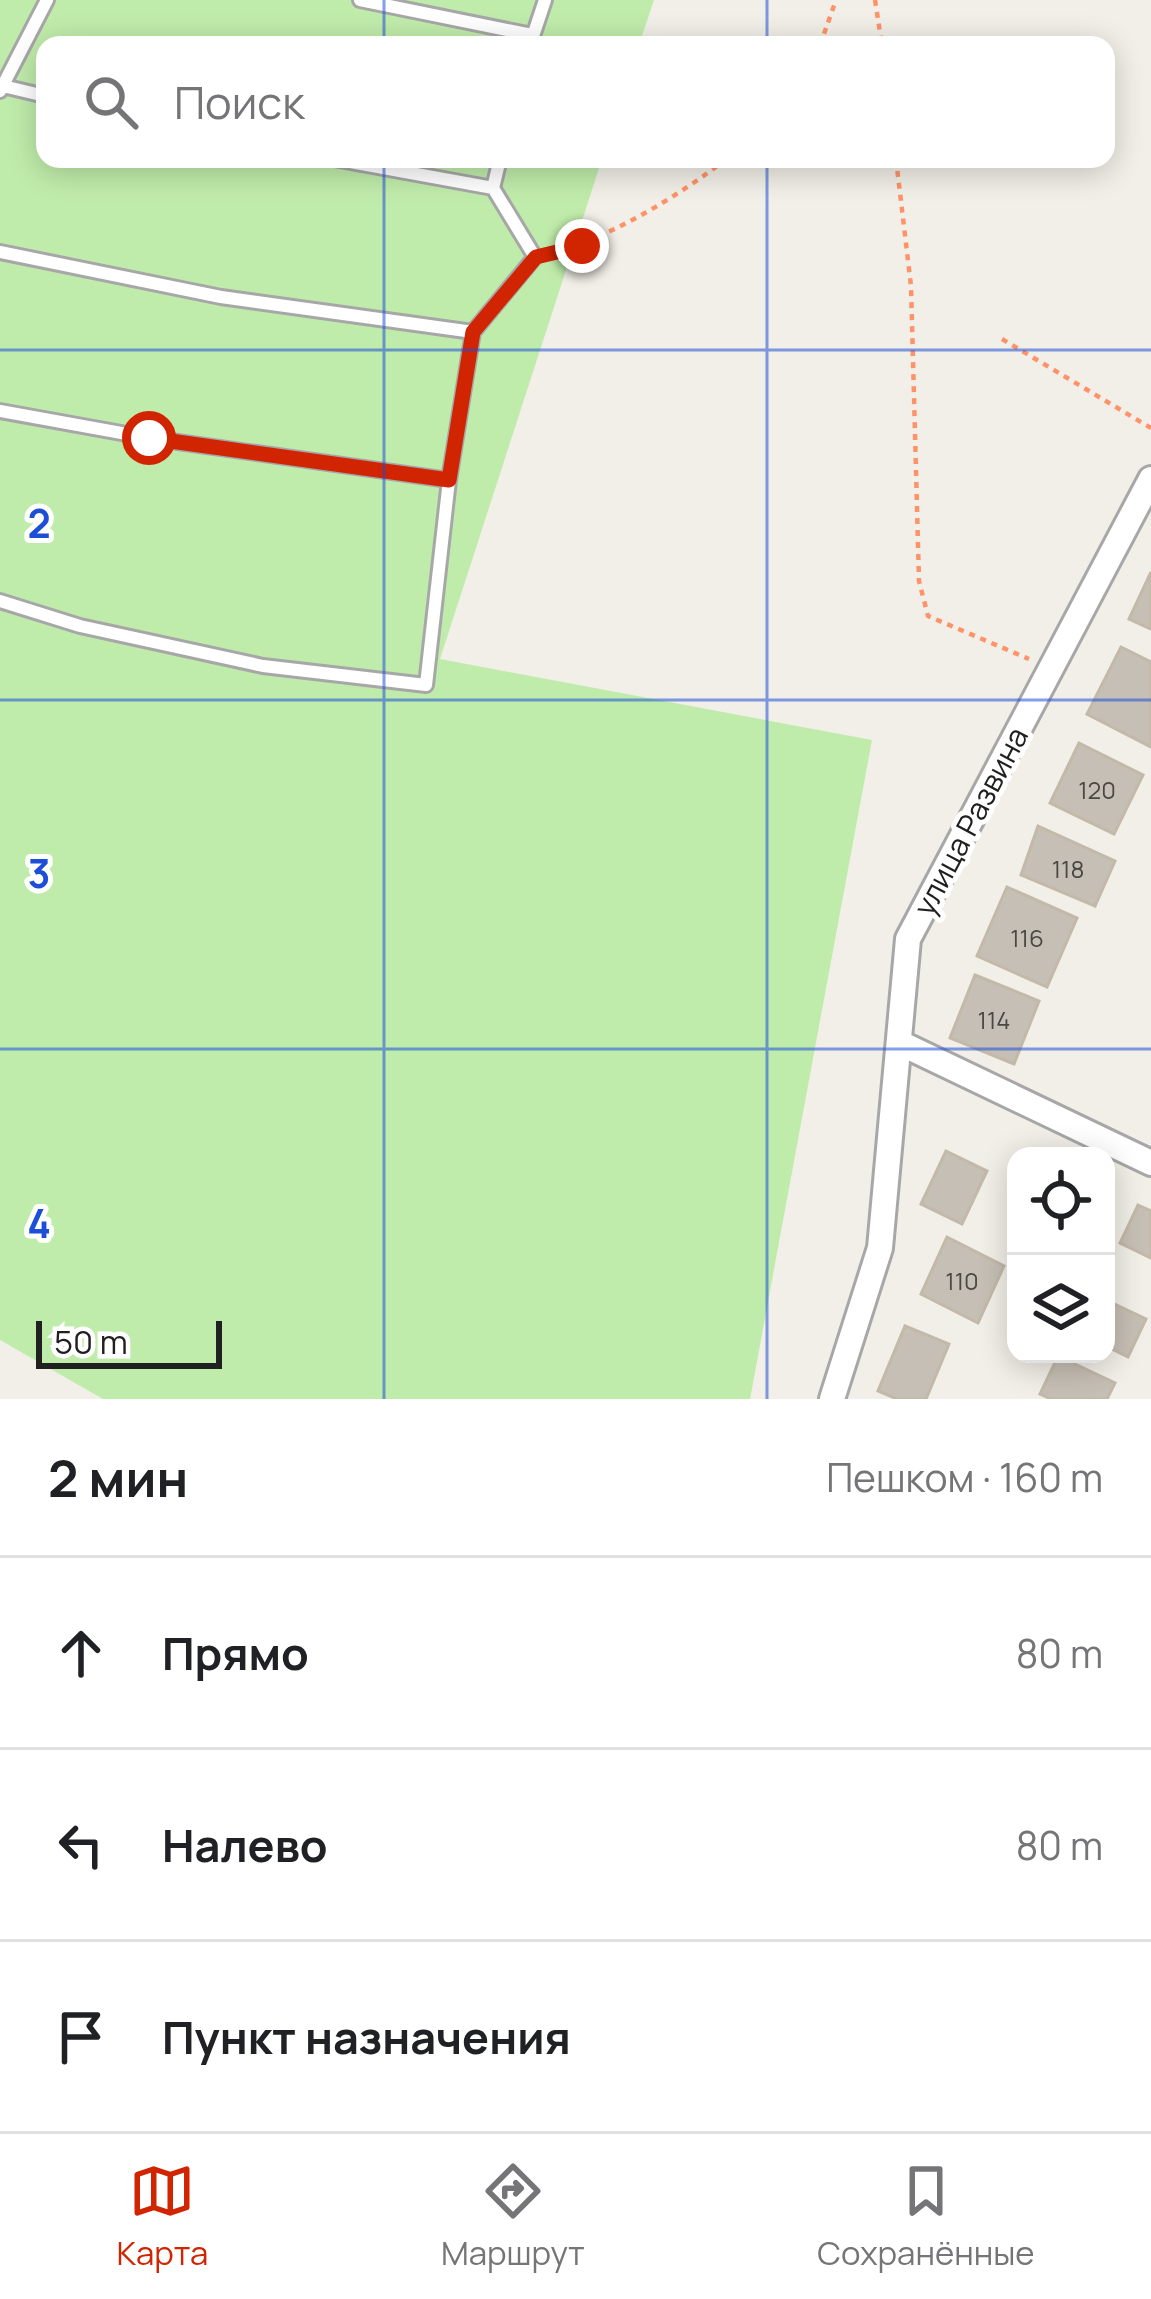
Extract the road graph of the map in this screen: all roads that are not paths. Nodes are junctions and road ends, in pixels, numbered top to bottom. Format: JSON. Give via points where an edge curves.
{"nodes":[{"id":1,"x":47,"y":0,"type":"edge"},
{"id":2,"x":360,"y":0,"type":"edge"},
{"id":3,"x":545,"y":0,"type":"edge"},
{"id":4,"x":514,"y":36,"type":"edge"},
{"id":5,"x":532,"y":36,"type":"edge"},
{"id":6,"x":1,"y":88,"type":"edge"},
{"id":7,"x":36,"y":94,"type":"edge"},
{"id":8,"x":383,"y":168,"type":"edge"},
{"id":9,"x":498,"y":168,"type":"edge"},
{"id":10,"x":493,"y":188,"type":"junction"},
{"id":11,"x":0,"y":252,"type":"edge"},
{"id":12,"x":473,"y":332,"type":"junction"},
{"id":13,"x":0,"y":410,"type":"edge"},
{"id":14,"x":1151,"y":479,"type":"edge"},
{"id":15,"x":449,"y":480,"type":"junction"},
{"id":16,"x":0,"y":601,"type":"edge"},
{"id":17,"x":899,"y":1043,"type":"junction"},
{"id":18,"x":1151,"y":1163,"type":"edge"},
{"id":19,"x":832,"y":1399,"type":"edge"}],
"edges":[{"from":1,"to":6,"type":"lane"},
{"from":2,"to":4,"type":"lane"},
{"from":3,"to":5,"type":"lane"},
{"from":6,"to":7,"type":"lane"},
{"from":8,"to":10,"type":"lane"},
{"from":9,"to":10,"type":"lane"},
{"from":10,"to":12,"type":"lane","via":[[536,257]]},
{"from":11,"to":12,"type":"lane","via":[[221,297]]},
{"from":12,"to":15,"type":"lane"},
{"from":13,"to":15,"type":"lane"},
{"from":14,"to":17,"type":"street","name":"улица Развина","via":[[908,939]]},
{"from":15,"to":16,"type":"lane","via":[[426,685],[263,666]]},
{"from":17,"to":18,"type":"street"},
{"from":17,"to":19,"type":"street","name":"улица Развина","via":[[880,1248]]}]}
